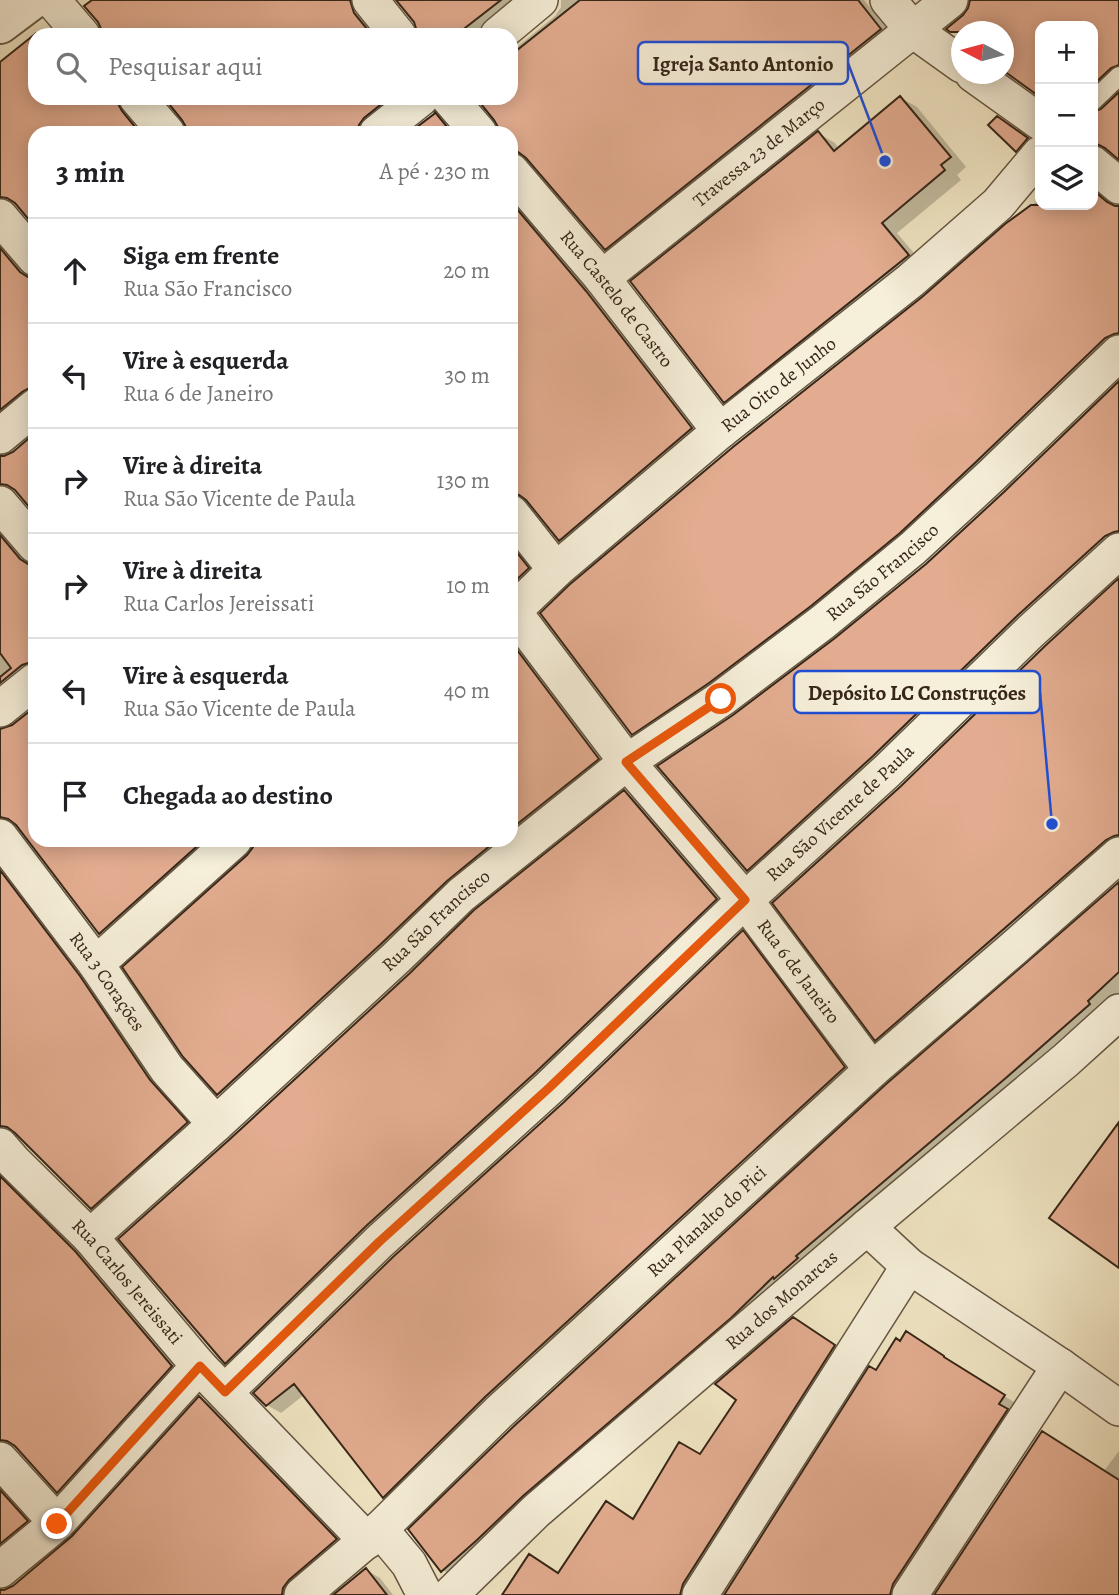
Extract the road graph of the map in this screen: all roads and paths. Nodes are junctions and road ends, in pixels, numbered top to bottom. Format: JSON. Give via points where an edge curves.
{"nodes":[{"id":1,"x":32,"y":0,"type":"edge"},
{"id":2,"x":52,"y":0,"type":"edge"},
{"id":3,"x":370,"y":0,"type":"edge"},
{"id":4,"x":541,"y":0,"type":"edge"},
{"id":5,"x":888,"y":0,"type":"edge"},
{"id":6,"x":950,"y":0,"type":"edge"},
{"id":7,"x":0,"y":24,"type":"edge"},
{"id":8,"x":76,"y":28,"type":"edge"},
{"id":9,"x":392,"y":28,"type":"edge"},
{"id":10,"x":507,"y":28,"type":"edge"},
{"id":11,"x":913,"y":30,"type":"junction"},
{"id":12,"x":951,"y":58,"type":"edge"},
{"id":13,"x":1119,"y":76,"type":"edge"},
{"id":14,"x":987,"y":84,"type":"edge"},
{"id":15,"x":1098,"y":96,"type":"edge"},
{"id":16,"x":143,"y":105,"type":"edge"},
{"id":17,"x":412,"y":105,"type":"edge"},
{"id":18,"x":455,"y":105,"type":"edge"},
{"id":19,"x":1035,"y":118,"type":"edge"},
{"id":20,"x":161,"y":126,"type":"edge"},
{"id":21,"x":386,"y":126,"type":"edge"},
{"id":22,"x":473,"y":126,"type":"edge"},
{"id":23,"x":1035,"y":160,"type":"edge"},
{"id":24,"x":1098,"y":168,"type":"edge"},
{"id":25,"x":518,"y":179,"type":"edge"},
{"id":26,"x":1119,"y":186,"type":"edge"},
{"id":27,"x":0,"y":217,"type":"edge"},
{"id":28,"x":28,"y":250,"type":"edge"},
{"id":29,"x":602,"y":278,"type":"junction"},
{"id":30,"x":1119,"y":354,"type":"edge"},
{"id":31,"x":28,"y":413,"type":"edge"},
{"id":32,"x":720,"y":431,"type":"junction"},
{"id":33,"x":0,"y":436,"type":"edge"},
{"id":34,"x":0,"y":504,"type":"edge"},
{"id":35,"x":518,"y":522,"type":"edge"},
{"id":36,"x":28,"y":537,"type":"edge"},
{"id":37,"x":1119,"y":551,"type":"edge"},
{"id":38,"x":556,"y":569,"type":"junction"},
{"id":39,"x":518,"y":606,"type":"edge"},
{"id":40,"x":518,"y":620,"type":"edge"},
{"id":41,"x":28,"y":687,"type":"edge"},
{"id":42,"x":0,"y":709,"type":"edge"},
{"id":43,"x":626,"y":762,"type":"junction"},
{"id":44,"x":0,"y":837,"type":"edge"},
{"id":45,"x":226,"y":847,"type":"edge"},
{"id":46,"x":1119,"y":855,"type":"edge"},
{"id":47,"x":745,"y":900,"type":"junction"},
{"id":48,"x":96,"y":964,"type":"junction"},
{"id":49,"x":1119,"y":1012,"type":"edge"},
{"id":50,"x":872,"y":1070,"type":"junction"},
{"id":51,"x":216,"y":1124,"type":"junction"},
{"id":52,"x":5,"y":1160,"type":"edge"},
{"id":53,"x":867,"y":1227,"type":"junction"},
{"id":54,"x":90,"y":1237,"type":"junction"},
{"id":55,"x":909,"y":1266,"type":"junction"},
{"id":56,"x":200,"y":1366,"type":"junction"},
{"id":57,"x":1060,"y":1366,"type":"junction"},
{"id":58,"x":225,"y":1392,"type":"junction"},
{"id":59,"x":1119,"y":1408,"type":"edge"},
{"id":60,"x":0,"y":1460,"type":"edge"},
{"id":61,"x":57,"y":1524,"type":"junction"},
{"id":62,"x":374,"y":1535,"type":"junction"},
{"id":63,"x":0,"y":1570,"type":"edge"},
{"id":64,"x":302,"y":1595,"type":"edge"},
{"id":65,"x":425,"y":1595,"type":"edge"},
{"id":66,"x":450,"y":1595,"type":"edge"},
{"id":67,"x":700,"y":1595,"type":"edge"},
{"id":68,"x":910,"y":1595,"type":"edge"}],
"edges":[{"from":1,"to":7,"type":"street"},
{"from":2,"to":8,"type":"street"},
{"from":3,"to":9,"type":"street"},
{"from":4,"to":10,"type":"street"},
{"from":5,"to":11,"type":"street"},
{"from":6,"to":11,"type":"street","name":"Travessa 23 de Março"},
{"from":11,"to":12,"type":"street"},
{"from":11,"to":29,"type":"street","name":"Travessa 23 de Março"},
{"from":13,"to":15,"type":"lane"},
{"from":14,"to":19,"type":"street"},
{"from":16,"to":20,"type":"street"},
{"from":17,"to":21,"type":"street"},
{"from":18,"to":22,"type":"street"},
{"from":23,"to":32,"type":"street","name":"Rua Oito de Junho","via":[[998,204],[910,281]]},
{"from":24,"to":26,"type":"street"},
{"from":25,"to":29,"type":"street","name":"Rua Castelo de Castro"},
{"from":27,"to":28,"type":"street"},
{"from":29,"to":32,"type":"street","name":"Rua Castelo de Castro"},
{"from":30,"to":43,"type":"street","name":"Rua São Francisco","via":[[913,548],[721,699]]},
{"from":31,"to":33,"type":"street"},
{"from":32,"to":38,"type":"street","name":"Rua Oito de Junho"},
{"from":34,"to":36,"type":"street"},
{"from":35,"to":38,"type":"street"},
{"from":37,"to":47,"type":"street","name":"Rua São Vicente de Paula"},
{"from":38,"to":39,"type":"street","name":"Rua Oito de Junho"},
{"from":40,"to":43,"type":"street","name":"Rua 6 de Janeiro"},
{"from":41,"to":42,"type":"street"},
{"from":43,"to":47,"type":"street","name":"Rua 6 de Janeiro"},
{"from":43,"to":51,"type":"street","name":"Rua São Francisco","via":[[461,895]]},
{"from":44,"to":48,"type":"street","name":"Rua 3 Corações"},
{"from":45,"to":48,"type":"street"},
{"from":46,"to":50,"type":"street","name":"Rua Planalto do Pici"},
{"from":47,"to":50,"type":"street","name":"Rua 6 de Janeiro"},
{"from":47,"to":58,"type":"street","name":"Rua São Vicente de Paula"},
{"from":48,"to":51,"type":"street","name":"Rua 3 Corações","via":[[167,1069]]},
{"from":49,"to":53,"type":"street","name":"Rua dos Monarcas"},
{"from":50,"to":62,"type":"street","name":"Rua Planalto do Pici","via":[[499,1412]]},
{"from":51,"to":54,"type":"street","name":"Rua São Francisco"},
{"from":52,"to":54,"type":"street","name":"Rua Carlos Jereissati"},
{"from":53,"to":55,"type":"street"},
{"from":53,"to":66,"type":"street","name":"Rua dos Monarcas","via":[[536,1511]]},
{"from":54,"to":56,"type":"street","name":"Rua Carlos Jereissati"},
{"from":55,"to":57,"type":"street"},
{"from":55,"to":67,"type":"street"},
{"from":56,"to":58,"type":"street","name":"Rua Carlos Jereissati"},
{"from":56,"to":61,"type":"street"},
{"from":57,"to":59,"type":"street"},
{"from":57,"to":68,"type":"street"},
{"from":58,"to":62,"type":"street","name":"Rua Carlos Jereissati"},
{"from":60,"to":61,"type":"street"},
{"from":61,"to":63,"type":"street"},
{"from":62,"to":64,"type":"street","name":"Rua Planalto do Pici"},
{"from":62,"to":65,"type":"street","name":"Rua Carlos Jereissati","via":[[409,1564]]}]}
